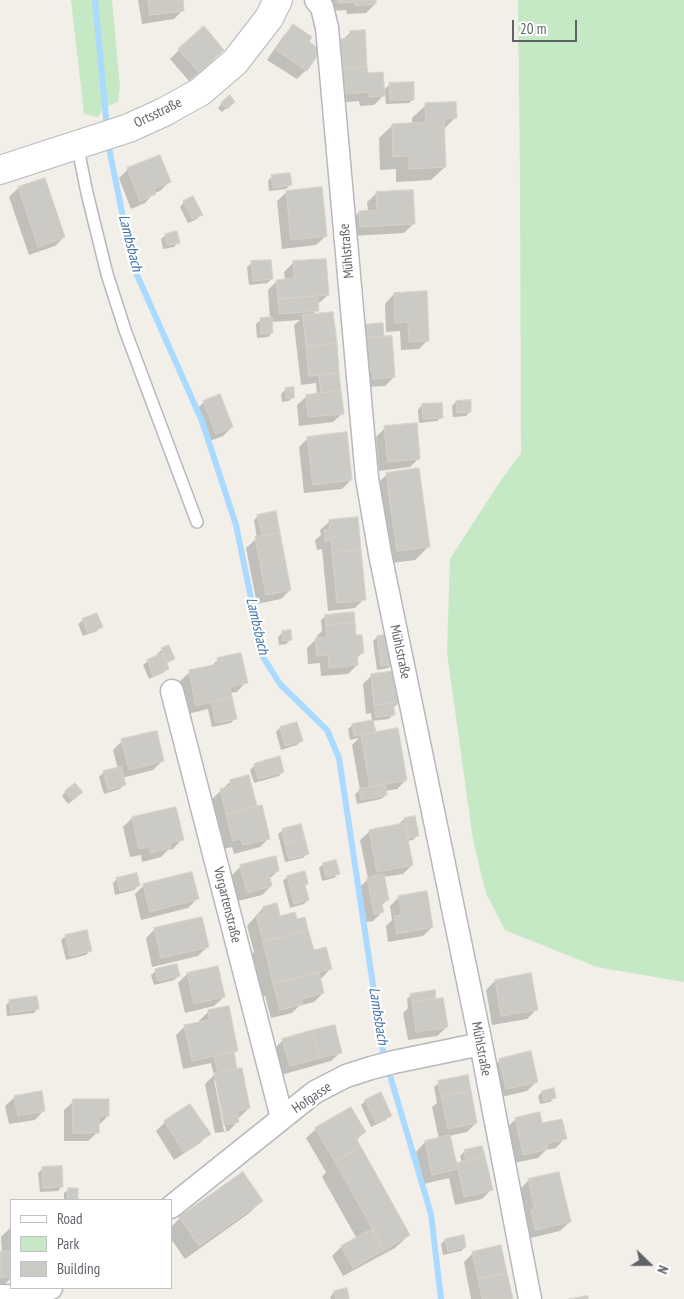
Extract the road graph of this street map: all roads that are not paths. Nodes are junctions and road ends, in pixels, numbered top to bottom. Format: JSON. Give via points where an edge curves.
{"nodes":[{"id":1,"x":278,"y":0,"type":"edge"},
{"id":2,"x":316,"y":0,"type":"edge"},
{"id":3,"x":86,"y":142,"type":"junction"},
{"id":4,"x":0,"y":170,"type":"edge"},
{"id":5,"x":197,"y":522,"type":"dead end"},
{"id":6,"x":172,"y":691,"type":"dead end"},
{"id":7,"x":481,"y":1044,"type":"junction"},
{"id":8,"x":282,"y":1118,"type":"junction"},
{"id":9,"x":172,"y":1206,"type":"edge"},
{"id":10,"x":48,"y":1289,"type":"edge"},
{"id":11,"x":0,"y":1296,"type":"edge"},
{"id":12,"x":530,"y":1299,"type":"edge"}],
"edges":[{"from":1,"to":3,"type":"street","name":"Ortsstraße","via":[[269,18],[235,62],[200,92],[129,128]]},
{"from":2,"to":7,"type":"street","name":"Mühlstraße","via":[[322,7],[327,28],[367,478]]},
{"from":3,"to":4,"type":"street","name":"Ortsstraße"},
{"from":3,"to":5,"type":"lane","via":[[87,193],[107,274]]},
{"from":6,"to":8,"type":"street","name":"Vorgartenstraße"},
{"from":7,"to":8,"type":"street","name":"Hofgasse","via":[[394,1062],[346,1076],[316,1092]]},
{"from":7,"to":12,"type":"street","name":"Mühlstraße"},
{"from":8,"to":9,"type":"street","name":"Hofgasse"},
{"from":10,"to":11,"type":"street","via":[[12,1297]]}]}
